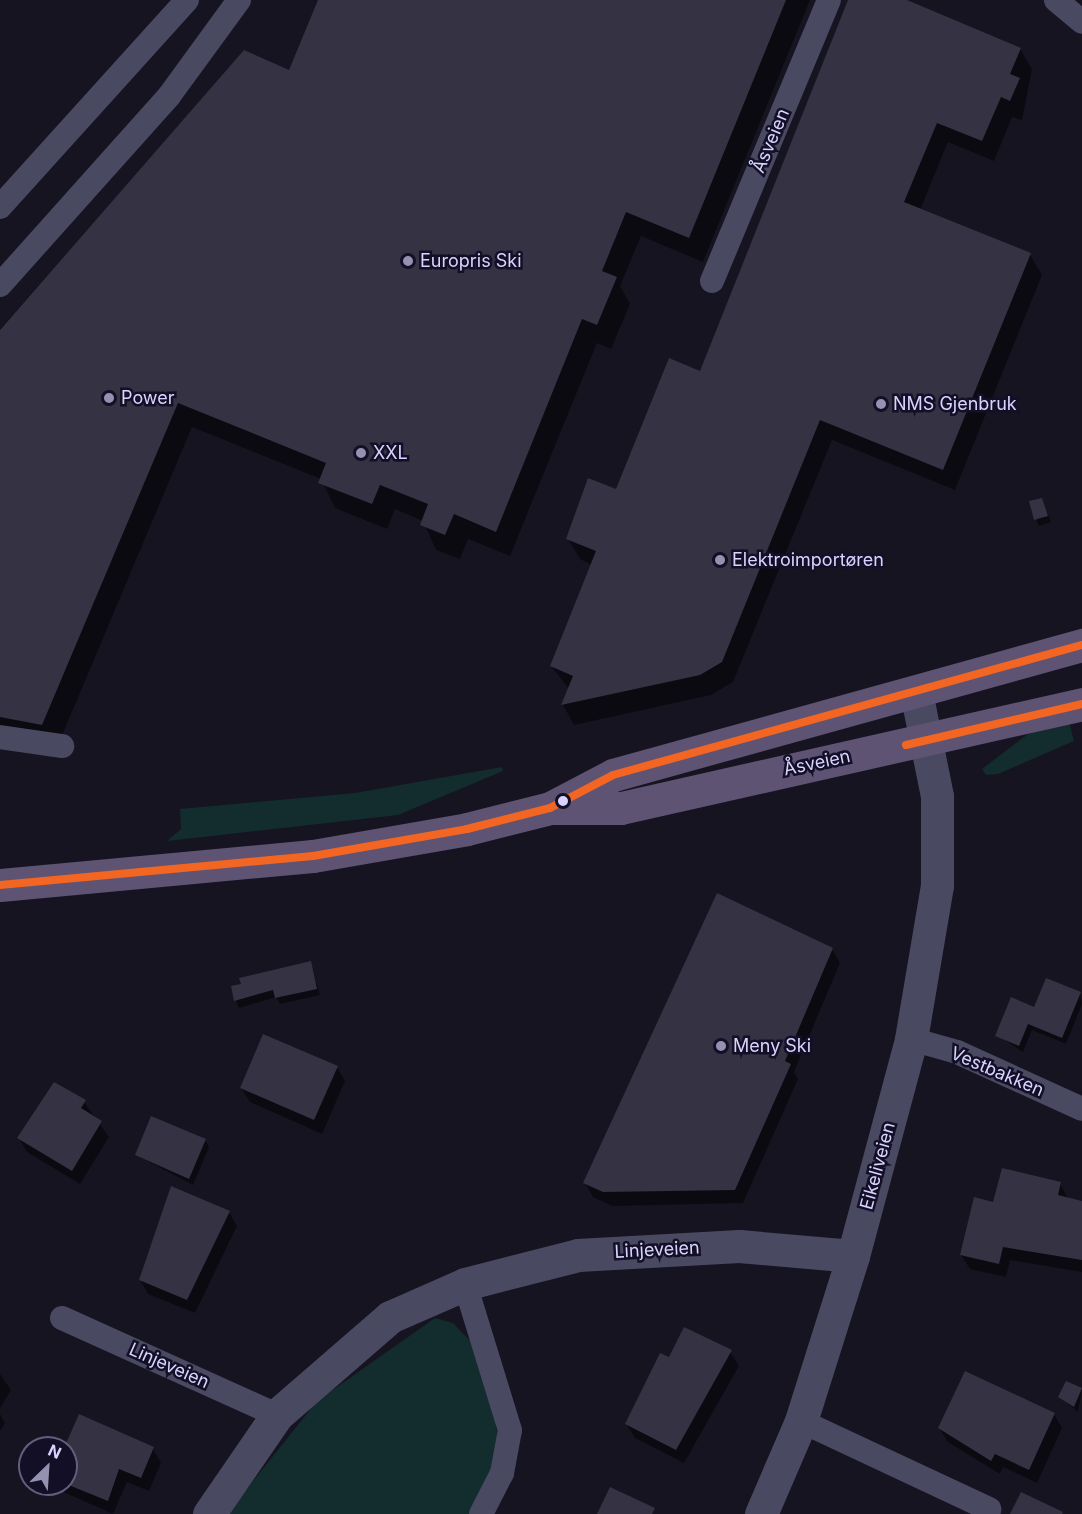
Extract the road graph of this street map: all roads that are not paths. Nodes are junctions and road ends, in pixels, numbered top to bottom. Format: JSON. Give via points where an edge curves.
{"nodes":[{"id":1,"x":186,"y":0,"type":"edge"},
{"id":2,"x":239,"y":0,"type":"edge"},
{"id":3,"x":829,"y":0,"type":"edge"},
{"id":4,"x":0,"y":207,"type":"edge"},
{"id":5,"x":712,"y":281,"type":"dead end"},
{"id":6,"x":0,"y":285,"type":"edge"},
{"id":7,"x":1082,"y":645,"type":"edge"},
{"id":8,"x":916,"y":692,"type":"junction"},
{"id":9,"x":1082,"y":704,"type":"edge"},
{"id":10,"x":0,"y":736,"type":"edge"},
{"id":11,"x":928,"y":741,"type":"junction"},
{"id":12,"x":62,"y":746,"type":"dead end"},
{"id":13,"x":550,"y":808,"type":"junction"},
{"id":14,"x":0,"y":885,"type":"edge"},
{"id":15,"x":911,"y":1039,"type":"junction"},
{"id":16,"x":1082,"y":1109,"type":"edge"},
{"id":17,"x":853,"y":1256,"type":"junction"},
{"id":18,"x":465,"y":1284,"type":"junction"},
{"id":19,"x":62,"y":1318,"type":"dead end"},
{"id":20,"x":276,"y":1415,"type":"junction"},
{"id":21,"x":801,"y":1421,"type":"junction"},
{"id":22,"x":989,"y":1509,"type":"dead end"},
{"id":23,"x":209,"y":1514,"type":"edge"},
{"id":24,"x":481,"y":1514,"type":"edge"},
{"id":25,"x":761,"y":1514,"type":"edge"}],
"edges":[{"from":1,"to":4,"type":"lane"},
{"from":2,"to":6,"type":"lane","via":[[169,96]]},
{"from":3,"to":5,"type":"lane","name":"Åsveien"},
{"from":7,"to":8,"type":"main road","name":"Åsveien"},
{"from":8,"to":11,"type":"street","name":"Eikeliveien"},
{"from":8,"to":13,"type":"main road","name":"Åsveien","via":[[613,775]]},
{"from":9,"to":11,"type":"main road","name":"Åsveien"},
{"from":10,"to":12,"type":"lane"},
{"from":11,"to":13,"type":"main road","name":"Åsveien","via":[[621,808]]},
{"from":11,"to":15,"type":"street","name":"Eikeliveien","via":[[937,796],[937,886]]},
{"from":13,"to":14,"type":"main road","name":"Åsveien","via":[[313,856]]},
{"from":15,"to":16,"type":"lane","name":"Vestbakken","via":[[957,1052]]},
{"from":15,"to":17,"type":"street","name":"Eikeliveien"},
{"from":17,"to":18,"type":"street","name":"Linjeveien","via":[[739,1246],[578,1255]]},
{"from":17,"to":21,"type":"street","name":"Eikeliveien"},
{"from":18,"to":20,"type":"street","name":"Linjeveien","via":[[390,1317]]},
{"from":18,"to":24,"type":"lane","via":[[510,1430],[502,1473]]},
{"from":19,"to":20,"type":"lane","name":"Linjeveien"},
{"from":20,"to":23,"type":"street","name":"Linjeveien"},
{"from":21,"to":22,"type":"lane"},
{"from":21,"to":25,"type":"street","name":"Eikeliveien"}]}
